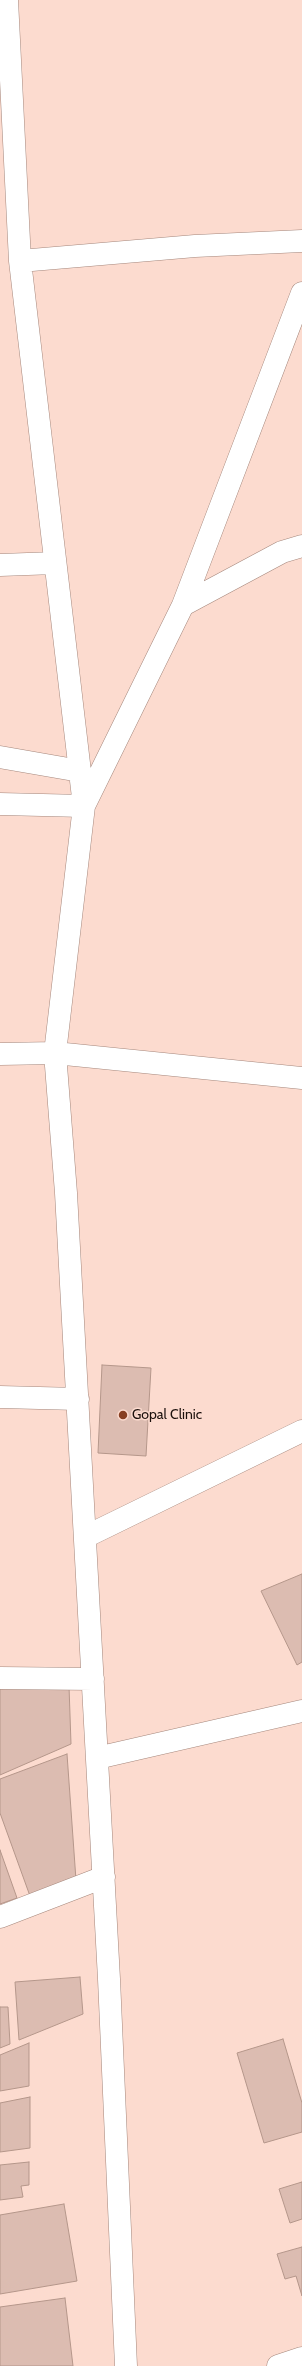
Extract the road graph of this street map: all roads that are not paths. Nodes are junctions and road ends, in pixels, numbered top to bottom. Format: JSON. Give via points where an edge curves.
{"nodes":[{"id":1,"x":7,"y":0,"type":"edge"},
{"id":2,"x":302,"y":241,"type":"edge"},
{"id":3,"x":20,"y":261,"type":"junction"},
{"id":4,"x":302,"y":293,"type":"edge"},
{"id":5,"x":302,"y":546,"type":"edge"},
{"id":6,"x":55,"y":563,"type":"junction"},
{"id":7,"x":0,"y":565,"type":"edge"},
{"id":8,"x":183,"y":605,"type":"junction"},
{"id":9,"x":0,"y":757,"type":"edge"},
{"id":10,"x":80,"y":771,"type":"junction"},
{"id":11,"x":0,"y":804,"type":"edge"},
{"id":12,"x":84,"y":806,"type":"junction"},
{"id":13,"x":55,"y":1053,"type":"junction"},
{"id":14,"x":0,"y":1054,"type":"edge"},
{"id":15,"x":302,"y":1078,"type":"edge"},
{"id":16,"x":0,"y":1397,"type":"edge"},
{"id":17,"x":78,"y":1399,"type":"junction"},
{"id":18,"x":302,"y":1430,"type":"edge"},
{"id":19,"x":85,"y":1537,"type":"junction"},
{"id":20,"x":0,"y":1678,"type":"edge"},
{"id":21,"x":93,"y":1679,"type":"junction"},
{"id":22,"x":302,"y":1711,"type":"edge"},
{"id":23,"x":97,"y":1758,"type":"junction"},
{"id":24,"x":104,"y":1877,"type":"junction"},
{"id":25,"x":0,"y":1917,"type":"edge"},
{"id":26,"x":302,"y":2358,"type":"edge"},
{"id":27,"x":126,"y":2366,"type":"edge"},
{"id":28,"x":278,"y":2366,"type":"edge"}],
"edges":[{"from":1,"to":3,"type":"street"},
{"from":2,"to":3,"type":"street","via":[[195,246]]},
{"from":3,"to":6,"type":"street"},
{"from":4,"to":8,"type":"street"},
{"from":5,"to":8,"type":"street","via":[[282,552]]},
{"from":6,"to":7,"type":"street"},
{"from":6,"to":10,"type":"street"},
{"from":8,"to":12,"type":"street"},
{"from":9,"to":10,"type":"street"},
{"from":10,"to":12,"type":"street"},
{"from":11,"to":12,"type":"street"},
{"from":12,"to":13,"type":"street"},
{"from":13,"to":14,"type":"street"},
{"from":13,"to":15,"type":"street"},
{"from":13,"to":17,"type":"street"},
{"from":16,"to":17,"type":"street"},
{"from":17,"to":19,"type":"street"},
{"from":18,"to":19,"type":"street"},
{"from":19,"to":21,"type":"street"},
{"from":20,"to":21,"type":"street"},
{"from":21,"to":23,"type":"street"},
{"from":22,"to":23,"type":"street"},
{"from":23,"to":24,"type":"street"},
{"from":24,"to":25,"type":"street"},
{"from":24,"to":27,"type":"street"},
{"from":26,"to":28,"type":"street"}]}
